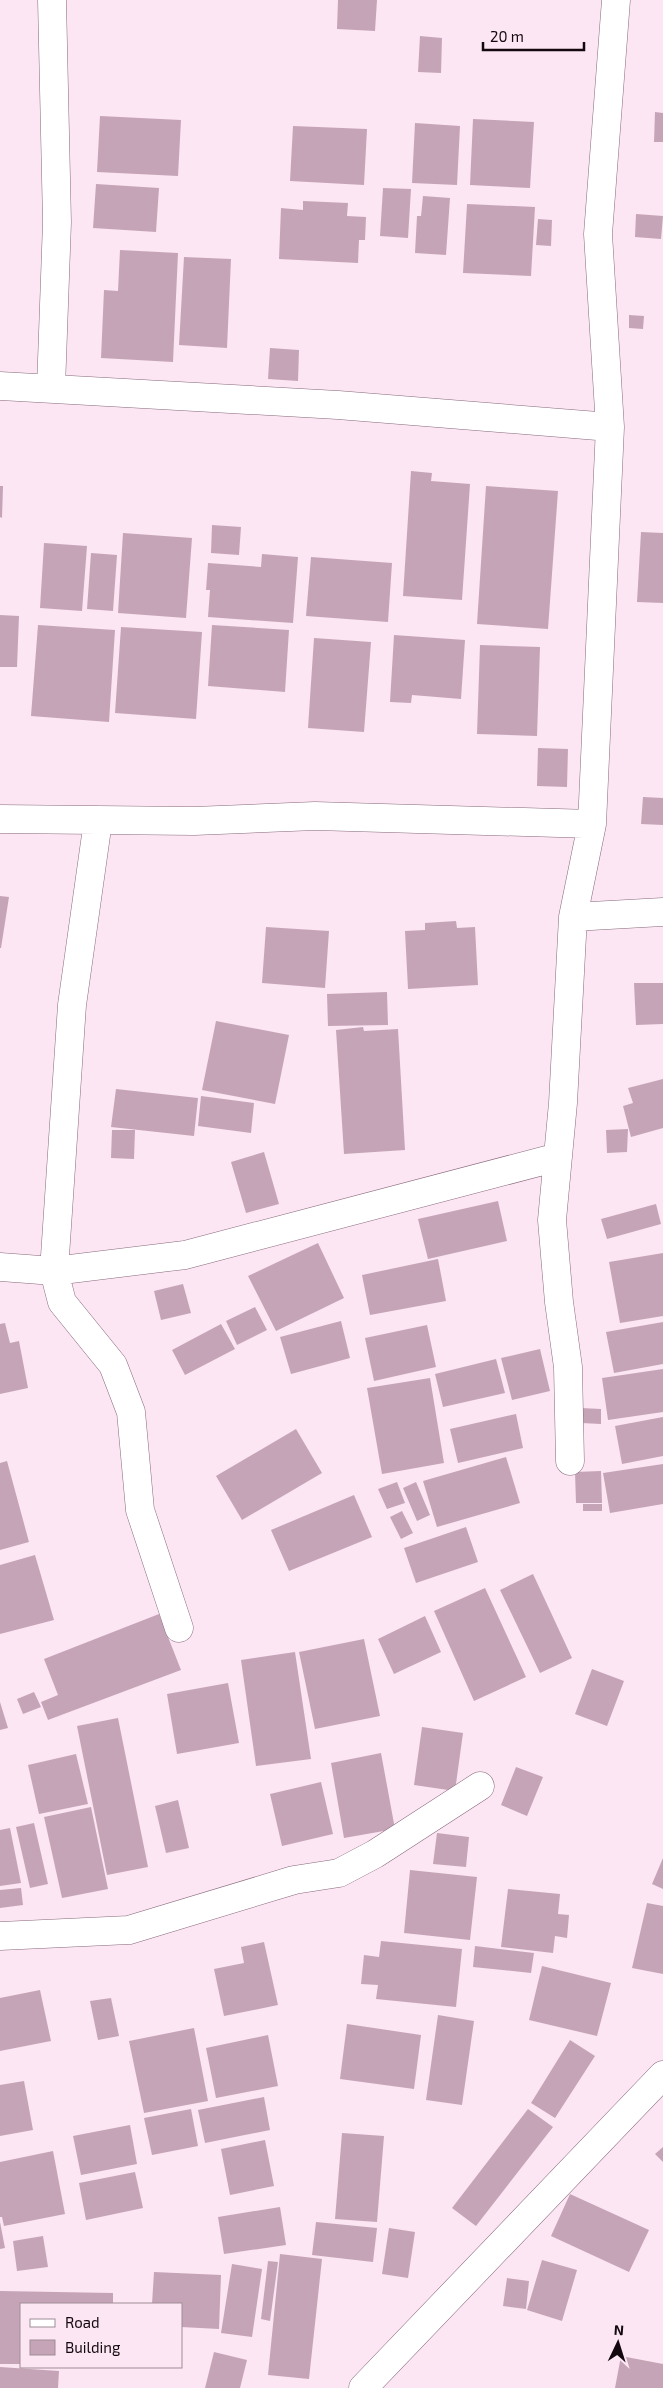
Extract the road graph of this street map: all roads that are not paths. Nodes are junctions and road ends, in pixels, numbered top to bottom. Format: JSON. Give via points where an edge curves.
{"nodes":[{"id":1,"x":52,"y":0,"type":"edge"},
{"id":2,"x":616,"y":0,"type":"edge"},
{"id":3,"x":0,"y":386,"type":"edge"},
{"id":4,"x":51,"y":388,"type":"junction"},
{"id":5,"x":610,"y":427,"type":"junction"},
{"id":6,"x":0,"y":820,"type":"edge"},
{"id":7,"x":98,"y":821,"type":"junction"},
{"id":8,"x":592,"y":824,"type":"junction"},
{"id":9,"x":663,"y":912,"type":"edge"},
{"id":10,"x":573,"y":917,"type":"junction"},
{"id":11,"x":558,"y":1157,"type":"junction"},
{"id":12,"x":0,"y":1267,"type":"edge"},
{"id":13,"x":54,"y":1271,"type":"junction"},
{"id":14,"x":570,"y":1461,"type":"dead end"},
{"id":15,"x":179,"y":1628,"type":"dead end"},
{"id":16,"x":480,"y":1786,"type":"dead end"},
{"id":17,"x":0,"y":1936,"type":"edge"},
{"id":18,"x":663,"y":2075,"type":"edge"},
{"id":19,"x":363,"y":2388,"type":"edge"}],
"edges":[{"from":1,"to":4,"type":"street","via":[[57,222]]},
{"from":2,"to":5,"type":"street","via":[[598,234]]},
{"from":3,"to":4,"type":"street"},
{"from":4,"to":5,"type":"street","via":[[338,405]]},
{"from":5,"to":8,"type":"street"},
{"from":6,"to":7,"type":"street"},
{"from":7,"to":8,"type":"street","via":[[315,816]]},
{"from":7,"to":13,"type":"street","via":[[72,1005]]},
{"from":8,"to":10,"type":"street"},
{"from":9,"to":10,"type":"street"},
{"from":10,"to":11,"type":"street"},
{"from":11,"to":13,"type":"street","via":[[184,1255]]},
{"from":11,"to":14,"type":"street","via":[[552,1220],[568,1367]]},
{"from":12,"to":13,"type":"street"},
{"from":13,"to":15,"type":"street","via":[[62,1302],[113,1365],[131,1412],[140,1510]]},
{"from":16,"to":17,"type":"street","via":[[375,1854],[339,1873],[294,1880],[129,1930]]},
{"from":18,"to":19,"type":"street"}]}
